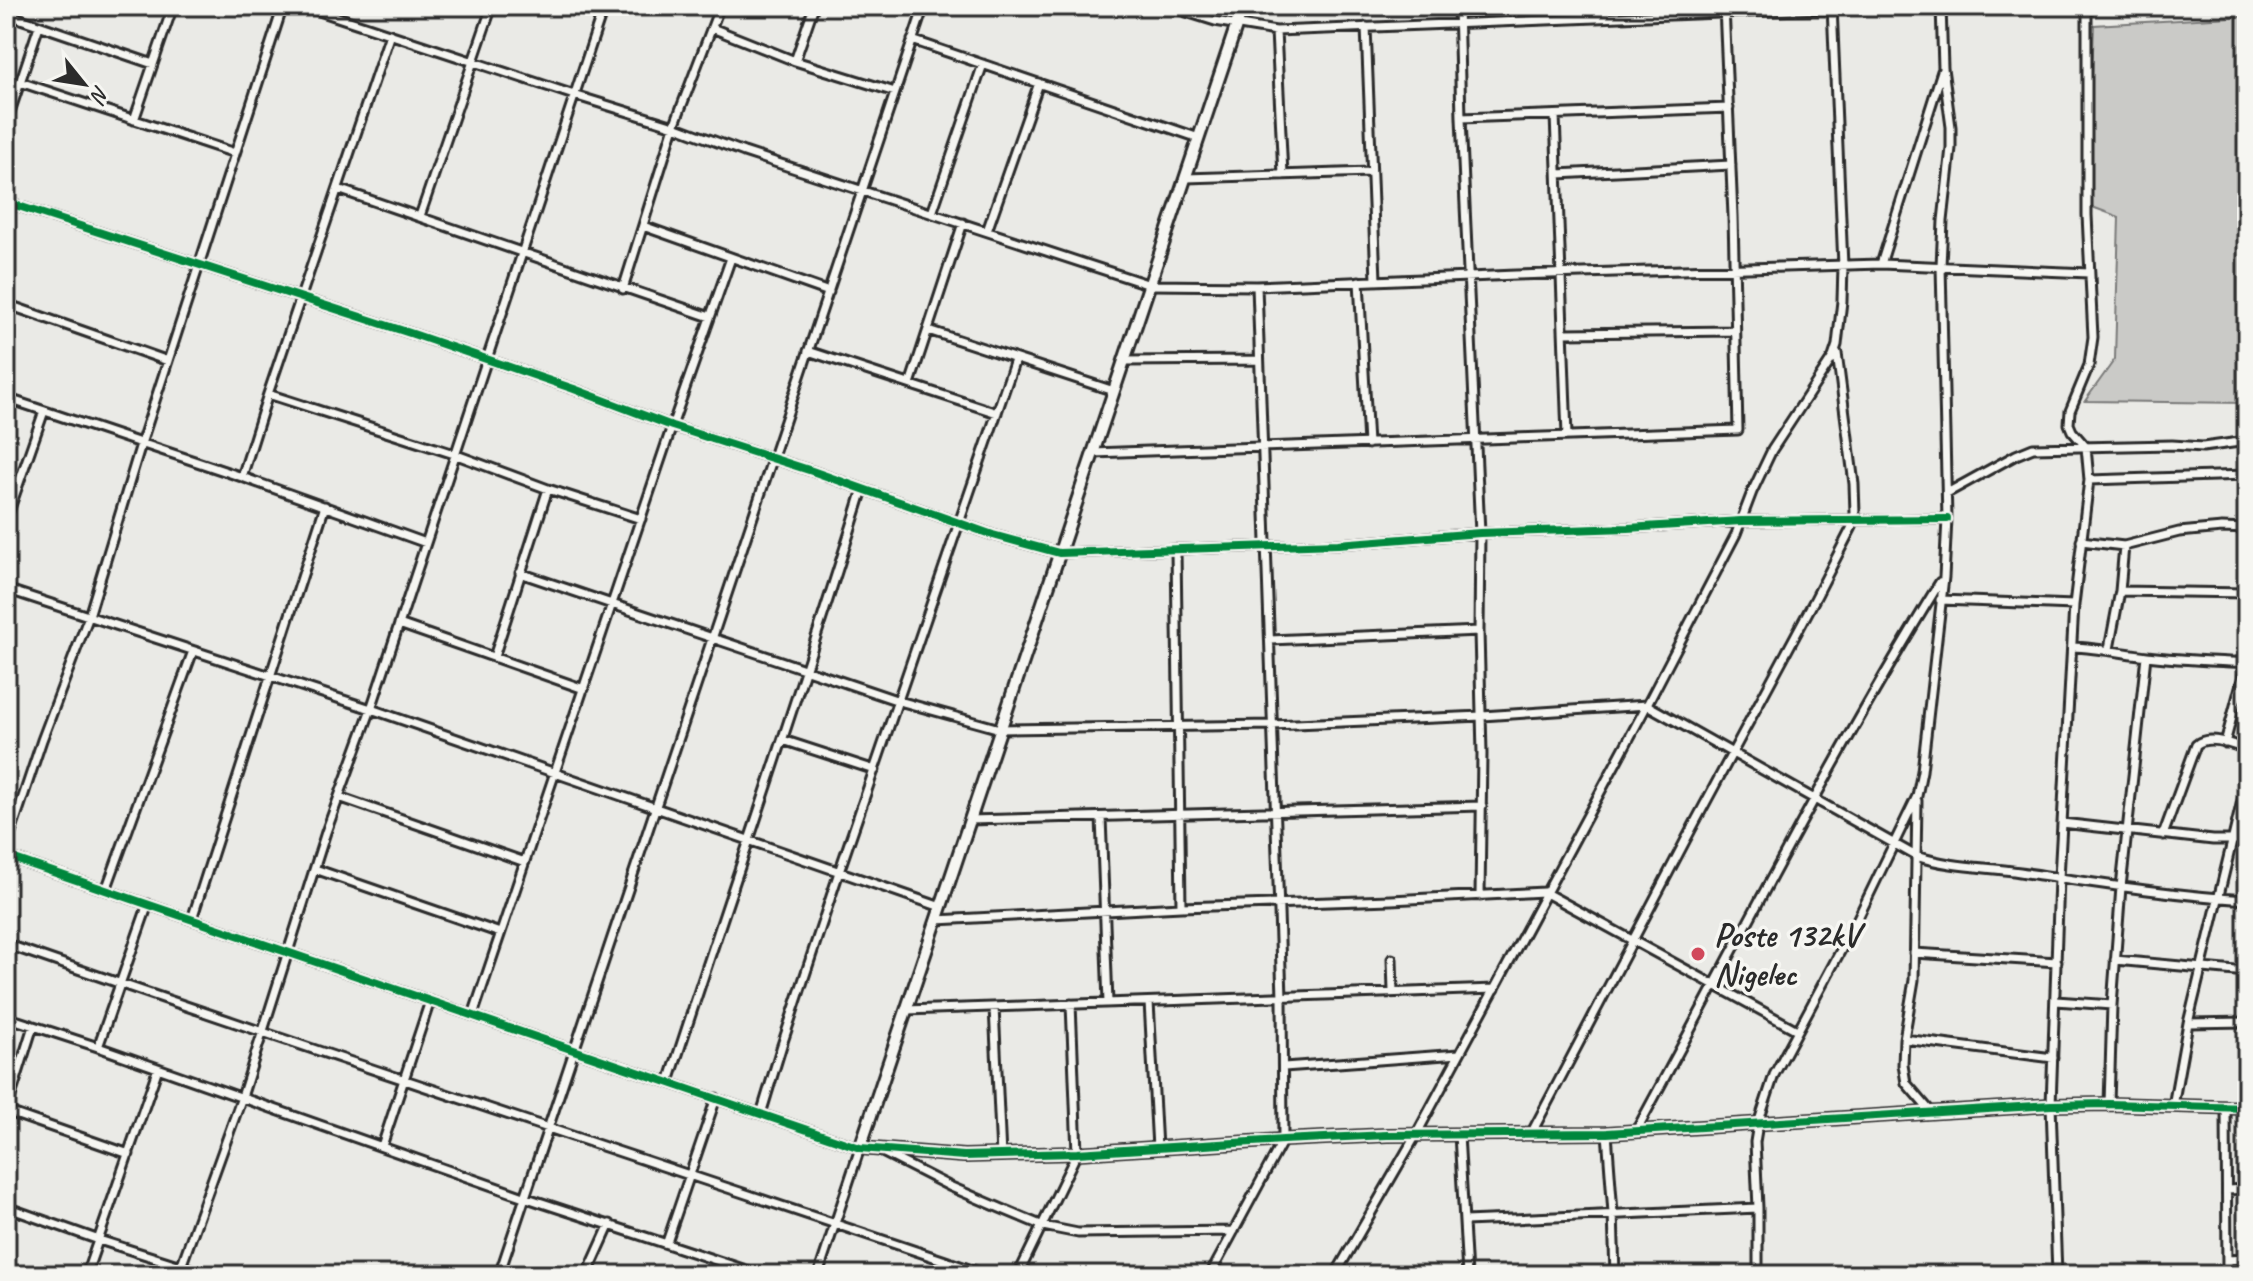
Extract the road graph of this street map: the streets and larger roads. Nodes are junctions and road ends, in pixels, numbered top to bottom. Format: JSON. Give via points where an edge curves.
{"nodes":[{"id":1,"x":173,"y":6,"type":"edge"},
{"id":2,"x":283,"y":6,"type":"edge"},
{"id":3,"x":304,"y":6,"type":"edge"},
{"id":4,"x":492,"y":6,"type":"edge"},
{"id":5,"x":604,"y":6,"type":"edge"},
{"id":6,"x":720,"y":6,"type":"edge"},
{"id":7,"x":814,"y":6,"type":"edge"},
{"id":8,"x":924,"y":6,"type":"edge"},
{"id":9,"x":1167,"y":6,"type":"edge"},
{"id":10,"x":1243,"y":6,"type":"edge"},
{"id":11,"x":1458,"y":6,"type":"edge"},
{"id":12,"x":1896,"y":6,"type":"edge"},
{"id":13,"x":1941,"y":6,"type":"edge"},
{"id":14,"x":2087,"y":6,"type":"edge"},
{"id":15,"x":1832,"y":7,"type":"edge"},
{"id":16,"x":1725,"y":10,"type":"edge"},
{"id":17,"x":6,"y":14,"type":"edge"},
{"id":18,"x":1459,"y":24,"type":"junction"},
{"id":19,"x":39,"y":26,"type":"junction"},
{"id":20,"x":1236,"y":26,"type":"junction"},
{"id":21,"x":1366,"y":27,"type":"junction"},
{"id":22,"x":712,"y":28,"type":"junction"},
{"id":23,"x":1276,"y":31,"type":"junction"},
{"id":24,"x":390,"y":34,"type":"junction"},
{"id":25,"x":912,"y":40,"type":"junction"},
{"id":26,"x":795,"y":61,"type":"junction"},
{"id":27,"x":473,"y":62,"type":"junction"},
{"id":28,"x":153,"y":64,"type":"junction"},
{"id":29,"x":983,"y":64,"type":"junction"},
{"id":30,"x":1943,"y":68,"type":"junction"},
{"id":31,"x":20,"y":82,"type":"junction"},
{"id":32,"x":1039,"y":83,"type":"junction"},
{"id":33,"x":895,"y":92,"type":"junction"},
{"id":34,"x":574,"y":95,"type":"junction"},
{"id":35,"x":1729,"y":108,"type":"junction"},
{"id":36,"x":1555,"y":115,"type":"junction"},
{"id":37,"x":1461,"y":118,"type":"junction"},
{"id":38,"x":134,"y":120,"type":"junction"},
{"id":39,"x":6,"y":124,"type":"edge"},
{"id":40,"x":674,"y":126,"type":"junction"},
{"id":41,"x":1199,"y":138,"type":"junction"},
{"id":42,"x":235,"y":153,"type":"junction"},
{"id":43,"x":1731,"y":165,"type":"junction"},
{"id":44,"x":1371,"y":172,"type":"junction"},
{"id":45,"x":1558,"y":174,"type":"junction"},
{"id":46,"x":1283,"y":175,"type":"junction"},
{"id":47,"x":1186,"y":178,"type":"junction"},
{"id":48,"x":338,"y":189,"type":"junction"},
{"id":49,"x":863,"y":190,"type":"junction"},
{"id":50,"x":6,"y":202,"type":"edge"},
{"id":51,"x":932,"y":213,"type":"junction"},
{"id":52,"x":420,"y":216,"type":"junction"},
{"id":53,"x":963,"y":223,"type":"junction"},
{"id":54,"x":643,"y":226,"type":"junction"},
{"id":55,"x":987,"y":231,"type":"junction"},
{"id":56,"x":521,"y":253,"type":"junction"},
{"id":57,"x":731,"y":258,"type":"junction"},
{"id":58,"x":200,"y":264,"type":"junction"},
{"id":59,"x":1881,"y":264,"type":"junction"},
{"id":60,"x":1843,"y":266,"type":"junction"},
{"id":61,"x":1941,"y":266,"type":"junction"},
{"id":62,"x":1734,"y":269,"type":"junction"},
{"id":63,"x":1562,"y":273,"type":"junction"},
{"id":64,"x":2089,"y":273,"type":"junction"},
{"id":65,"x":1468,"y":277,"type":"junction"},
{"id":66,"x":1376,"y":280,"type":"junction"},
{"id":67,"x":1359,"y":281,"type":"junction"},
{"id":68,"x":1150,"y":285,"type":"junction"},
{"id":69,"x":1257,"y":286,"type":"junction"},
{"id":70,"x":623,"y":289,"type":"junction"},
{"id":71,"x":829,"y":292,"type":"junction"},
{"id":72,"x":300,"y":296,"type":"junction"},
{"id":73,"x":6,"y":304,"type":"edge"},
{"id":74,"x":710,"y":317,"type":"junction"},
{"id":75,"x":928,"y":330,"type":"junction"},
{"id":76,"x":1735,"y":331,"type":"junction"},
{"id":77,"x":1564,"y":333,"type":"junction"},
{"id":78,"x":1836,"y":350,"type":"junction"},
{"id":79,"x":808,"y":351,"type":"junction"},
{"id":80,"x":486,"y":359,"type":"junction"},
{"id":81,"x":1015,"y":360,"type":"junction"},
{"id":82,"x":1259,"y":360,"type":"junction"},
{"id":83,"x":168,"y":361,"type":"junction"},
{"id":84,"x":1123,"y":361,"type":"junction"},
{"id":85,"x":910,"y":384,"type":"junction"},
{"id":86,"x":1114,"y":391,"type":"junction"},
{"id":87,"x":268,"y":394,"type":"junction"},
{"id":88,"x":6,"y":398,"type":"edge"},
{"id":89,"x":44,"y":411,"type":"junction"},
{"id":90,"x":997,"y":413,"type":"junction"},
{"id":91,"x":672,"y":426,"type":"junction"},
{"id":92,"x":1567,"y":436,"type":"junction"},
{"id":93,"x":1476,"y":441,"type":"junction"},
{"id":94,"x":2247,"y":441,"type":"edge"},
{"id":95,"x":141,"y":444,"type":"junction"},
{"id":96,"x":1368,"y":444,"type":"junction"},
{"id":97,"x":2086,"y":447,"type":"junction"},
{"id":98,"x":1262,"y":448,"type":"junction"},
{"id":99,"x":1093,"y":453,"type":"junction"},
{"id":100,"x":454,"y":454,"type":"junction"},
{"id":101,"x":772,"y":458,"type":"junction"},
{"id":102,"x":2247,"y":475,"type":"edge"},
{"id":103,"x":242,"y":477,"type":"junction"},
{"id":104,"x":2089,"y":480,"type":"junction"},
{"id":105,"x":548,"y":489,"type":"junction"},
{"id":106,"x":863,"y":489,"type":"junction"},
{"id":107,"x":1947,"y":493,"type":"junction"},
{"id":108,"x":9,"y":498,"type":"edge"},
{"id":109,"x":325,"y":506,"type":"junction"},
{"id":110,"x":641,"y":519,"type":"junction"},
{"id":111,"x":1947,"y":519,"type":"junction"},
{"id":112,"x":6,"y":520,"type":"edge"},
{"id":113,"x":1854,"y":520,"type":"junction"},
{"id":114,"x":1741,"y":521,"type":"junction"},
{"id":115,"x":960,"y":522,"type":"junction"},
{"id":116,"x":2247,"y":529,"type":"edge"},
{"id":117,"x":1480,"y":533,"type":"junction"},
{"id":118,"x":2081,"y":541,"type":"junction"},
{"id":119,"x":426,"y":543,"type":"junction"},
{"id":120,"x":1267,"y":546,"type":"junction"},
{"id":121,"x":2124,"y":546,"type":"junction"},
{"id":122,"x":1176,"y":550,"type":"junction"},
{"id":123,"x":1059,"y":553,"type":"junction"},
{"id":124,"x":520,"y":573,"type":"junction"},
{"id":125,"x":1944,"y":577,"type":"junction"},
{"id":126,"x":6,"y":589,"type":"edge"},
{"id":127,"x":2120,"y":591,"type":"junction"},
{"id":128,"x":2247,"y":593,"type":"edge"},
{"id":129,"x":1940,"y":600,"type":"junction"},
{"id":130,"x":613,"y":605,"type":"junction"},
{"id":131,"x":2074,"y":605,"type":"junction"},
{"id":132,"x":89,"y":616,"type":"junction"},
{"id":133,"x":399,"y":624,"type":"junction"},
{"id":134,"x":1479,"y":631,"type":"junction"},
{"id":135,"x":712,"y":637,"type":"junction"},
{"id":136,"x":1270,"y":640,"type":"junction"},
{"id":137,"x":2072,"y":647,"type":"junction"},
{"id":138,"x":2109,"y":649,"type":"junction"},
{"id":139,"x":193,"y":651,"type":"junction"},
{"id":140,"x":2146,"y":656,"type":"junction"},
{"id":141,"x":494,"y":657,"type":"junction"},
{"id":142,"x":2247,"y":662,"type":"edge"},
{"id":143,"x":806,"y":670,"type":"junction"},
{"id":144,"x":271,"y":675,"type":"junction"},
{"id":145,"x":584,"y":689,"type":"junction"},
{"id":146,"x":2243,"y":699,"type":"edge"},
{"id":147,"x":899,"y":701,"type":"junction"},
{"id":148,"x":1647,"y":705,"type":"junction"},
{"id":149,"x":371,"y":709,"type":"junction"},
{"id":150,"x":1482,"y":716,"type":"junction"},
{"id":151,"x":1272,"y":725,"type":"junction"},
{"id":152,"x":1179,"y":726,"type":"junction"},
{"id":153,"x":1000,"y":729,"type":"junction"},
{"id":154,"x":783,"y":740,"type":"junction"},
{"id":155,"x":2225,"y":743,"type":"junction"},
{"id":156,"x":2247,"y":750,"type":"edge"},
{"id":157,"x":1733,"y":753,"type":"junction"},
{"id":158,"x":875,"y":770,"type":"junction"},
{"id":159,"x":555,"y":772,"type":"junction"},
{"id":160,"x":2247,"y":780,"type":"edge"},
{"id":161,"x":1917,"y":796,"type":"junction"},
{"id":162,"x":339,"y":797,"type":"junction"},
{"id":163,"x":1814,"y":798,"type":"junction"},
{"id":164,"x":1482,"y":806,"type":"junction"},
{"id":165,"x":656,"y":807,"type":"junction"},
{"id":166,"x":1275,"y":812,"type":"junction"},
{"id":167,"x":1180,"y":815,"type":"junction"},
{"id":168,"x":1101,"y":817,"type":"junction"},
{"id":169,"x":969,"y":820,"type":"junction"},
{"id":170,"x":2062,"y":823,"type":"junction"},
{"id":171,"x":2126,"y":830,"type":"junction"},
{"id":172,"x":2163,"y":835,"type":"junction"},
{"id":173,"x":751,"y":840,"type":"junction"},
{"id":174,"x":2231,"y":840,"type":"junction"},
{"id":175,"x":2247,"y":840,"type":"edge"},
{"id":176,"x":1895,"y":845,"type":"junction"},
{"id":177,"x":6,"y":848,"type":"edge"},
{"id":178,"x":6,"y":856,"type":"edge"},
{"id":179,"x":1916,"y":856,"type":"junction"},
{"id":180,"x":525,"y":862,"type":"junction"},
{"id":181,"x":315,"y":869,"type":"junction"},
{"id":182,"x":839,"y":872,"type":"junction"},
{"id":183,"x":2059,"y":878,"type":"junction"},
{"id":184,"x":2121,"y":887,"type":"junction"},
{"id":185,"x":106,"y":890,"type":"junction"},
{"id":186,"x":1544,"y":892,"type":"junction"},
{"id":187,"x":1480,"y":896,"type":"junction"},
{"id":188,"x":2219,"y":898,"type":"junction"},
{"id":189,"x":2247,"y":900,"type":"edge"},
{"id":190,"x":148,"y":904,"type":"junction"},
{"id":191,"x":1279,"y":904,"type":"junction"},
{"id":192,"x":941,"y":907,"type":"junction"},
{"id":193,"x":1181,"y":907,"type":"junction"},
{"id":194,"x":1105,"y":911,"type":"junction"},
{"id":195,"x":192,"y":919,"type":"junction"},
{"id":196,"x":937,"y":920,"type":"junction"},
{"id":197,"x":500,"y":933,"type":"junction"},
{"id":198,"x":1632,"y":941,"type":"junction"},
{"id":199,"x":6,"y":944,"type":"edge"},
{"id":200,"x":288,"y":952,"type":"junction"},
{"id":201,"x":1914,"y":953,"type":"junction"},
{"id":202,"x":1392,"y":959,"type":"dead end"},
{"id":203,"x":2115,"y":960,"type":"junction"},
{"id":204,"x":2057,"y":962,"type":"junction"},
{"id":205,"x":2201,"y":969,"type":"junction"},
{"id":206,"x":2247,"y":972,"type":"edge"},
{"id":207,"x":120,"y":984,"type":"junction"},
{"id":208,"x":1713,"y":986,"type":"junction"},
{"id":209,"x":1495,"y":989,"type":"junction"},
{"id":210,"x":1393,"y":992,"type":"junction"},
{"id":211,"x":1282,"y":997,"type":"junction"},
{"id":212,"x":430,"y":1001,"type":"junction"},
{"id":213,"x":2056,"y":1001,"type":"junction"},
{"id":214,"x":1149,"y":1002,"type":"junction"},
{"id":215,"x":1108,"y":1003,"type":"junction"},
{"id":216,"x":1071,"y":1004,"type":"junction"},
{"id":217,"x":2112,"y":1005,"type":"junction"},
{"id":218,"x":994,"y":1007,"type":"junction"},
{"id":219,"x":906,"y":1010,"type":"junction"},
{"id":220,"x":473,"y":1015,"type":"junction"},
{"id":221,"x":6,"y":1017,"type":"edge"},
{"id":222,"x":2247,"y":1022,"type":"edge"},
{"id":223,"x":2188,"y":1023,"type":"junction"},
{"id":224,"x":33,"y":1026,"type":"junction"},
{"id":225,"x":1797,"y":1030,"type":"junction"},
{"id":226,"x":263,"y":1033,"type":"junction"},
{"id":227,"x":1904,"y":1039,"type":"junction"},
{"id":228,"x":98,"y":1047,"type":"junction"},
{"id":229,"x":574,"y":1050,"type":"junction"},
{"id":230,"x":1459,"y":1054,"type":"junction"},
{"id":231,"x":2053,"y":1058,"type":"junction"},
{"id":232,"x":1284,"y":1067,"type":"junction"},
{"id":233,"x":158,"y":1068,"type":"junction"},
{"id":234,"x":405,"y":1080,"type":"junction"},
{"id":235,"x":669,"y":1082,"type":"junction"},
{"id":236,"x":242,"y":1097,"type":"junction"},
{"id":237,"x":716,"y":1098,"type":"junction"},
{"id":238,"x":2109,"y":1104,"type":"junction"},
{"id":239,"x":2051,"y":1105,"type":"junction"},
{"id":240,"x":2173,"y":1106,"type":"junction"},
{"id":241,"x":2226,"y":1107,"type":"junction"},
{"id":242,"x":2247,"y":1108,"type":"edge"},
{"id":243,"x":6,"y":1111,"type":"edge"},
{"id":244,"x":1931,"y":1112,"type":"junction"},
{"id":245,"x":761,"y":1114,"type":"junction"},
{"id":246,"x":1758,"y":1124,"type":"junction"},
{"id":247,"x":547,"y":1127,"type":"junction"},
{"id":248,"x":1636,"y":1131,"type":"junction"},
{"id":249,"x":1607,"y":1133,"type":"junction"},
{"id":250,"x":1459,"y":1134,"type":"junction"},
{"id":251,"x":1531,"y":1134,"type":"junction"},
{"id":252,"x":1416,"y":1135,"type":"junction"},
{"id":253,"x":1283,"y":1140,"type":"junction"},
{"id":254,"x":382,"y":1146,"type":"junction"},
{"id":255,"x":860,"y":1148,"type":"junction"},
{"id":256,"x":1157,"y":1148,"type":"junction"},
{"id":257,"x":877,"y":1149,"type":"junction"},
{"id":258,"x":1077,"y":1153,"type":"junction"},
{"id":259,"x":129,"y":1154,"type":"junction"},
{"id":260,"x":1001,"y":1156,"type":"junction"},
{"id":261,"x":689,"y":1174,"type":"junction"},
{"id":262,"x":2247,"y":1189,"type":"edge"},
{"id":263,"x":2227,"y":1190,"type":"junction"},
{"id":264,"x":524,"y":1197,"type":"junction"},
{"id":265,"x":6,"y":1207,"type":"edge"},
{"id":266,"x":1758,"y":1208,"type":"junction"},
{"id":267,"x":1613,"y":1213,"type":"junction"},
{"id":268,"x":1465,"y":1221,"type":"junction"},
{"id":269,"x":835,"y":1223,"type":"junction"},
{"id":270,"x":610,"y":1224,"type":"junction"},
{"id":271,"x":1043,"y":1226,"type":"junction"},
{"id":272,"x":1234,"y":1231,"type":"junction"},
{"id":273,"x":99,"y":1240,"type":"junction"},
{"id":274,"x":667,"y":1242,"type":"junction"},
{"id":275,"x":2247,"y":1259,"type":"edge"},
{"id":276,"x":943,"y":1260,"type":"junction"},
{"id":277,"x":2227,"y":1260,"type":"junction"},
{"id":278,"x":181,"y":1265,"type":"junction"},
{"id":279,"x":1758,"y":1274,"type":"edge"},
{"id":280,"x":86,"y":1275,"type":"edge"},
{"id":281,"x":178,"y":1275,"type":"edge"},
{"id":282,"x":209,"y":1275,"type":"edge"},
{"id":283,"x":499,"y":1275,"type":"edge"},
{"id":284,"x":587,"y":1275,"type":"edge"},
{"id":285,"x":761,"y":1275,"type":"edge"},
{"id":286,"x":818,"y":1275,"type":"edge"},
{"id":287,"x":937,"y":1275,"type":"edge"},
{"id":288,"x":987,"y":1275,"type":"edge"},
{"id":289,"x":1018,"y":1275,"type":"edge"},
{"id":290,"x":1210,"y":1275,"type":"edge"},
{"id":291,"x":1335,"y":1275,"type":"edge"},
{"id":292,"x":1467,"y":1275,"type":"edge"},
{"id":293,"x":1615,"y":1275,"type":"edge"},
{"id":294,"x":1734,"y":1275,"type":"edge"},
{"id":295,"x":2057,"y":1275,"type":"edge"},
{"id":296,"x":2227,"y":1275,"type":"edge"}],
"edges":[{"from":1,"to":28,"type":"street"},
{"from":2,"to":42,"type":"street"},
{"from":3,"to":24,"type":"street"},
{"from":4,"to":27,"type":"street"},
{"from":5,"to":34,"type":"street"},
{"from":6,"to":22,"type":"street"},
{"from":7,"to":26,"type":"street"},
{"from":8,"to":25,"type":"street"},
{"from":9,"to":20,"type":"street"},
{"from":10,"to":20,"type":"street"},
{"from":11,"to":18,"type":"street"},
{"from":12,"to":15,"type":"street"},
{"from":13,"to":30,"type":"street"},
{"from":14,"to":64,"type":"street"},
{"from":15,"to":16,"type":"street"},
{"from":15,"to":60,"type":"street"},
{"from":16,"to":18,"type":"street"},
{"from":16,"to":35,"type":"street"},
{"from":17,"to":19,"type":"street"},
{"from":18,"to":21,"type":"street"},
{"from":18,"to":37,"type":"street"},
{"from":19,"to":28,"type":"street"},
{"from":19,"to":31,"type":"street"},
{"from":20,"to":23,"type":"street"},
{"from":20,"to":41,"type":"street"},
{"from":21,"to":23,"type":"street"},
{"from":21,"to":44,"type":"street"},
{"from":22,"to":26,"type":"street"},
{"from":22,"to":40,"type":"street"},
{"from":23,"to":46,"type":"street"},
{"from":24,"to":27,"type":"street"},
{"from":24,"to":48,"type":"street"},
{"from":25,"to":29,"type":"street"},
{"from":25,"to":33,"type":"street"},
{"from":26,"to":33,"type":"street"},
{"from":27,"to":34,"type":"street"},
{"from":27,"to":52,"type":"street"},
{"from":28,"to":38,"type":"street"},
{"from":29,"to":32,"type":"street"},
{"from":29,"to":51,"type":"street"},
{"from":30,"to":59,"type":"street"},
{"from":30,"to":61,"type":"street","via":[[1951,148]]},
{"from":31,"to":38,"type":"street"},
{"from":31,"to":39,"type":"street"},
{"from":32,"to":41,"type":"street"},
{"from":32,"to":55,"type":"street"},
{"from":33,"to":49,"type":"street"},
{"from":34,"to":40,"type":"street"},
{"from":34,"to":56,"type":"street"},
{"from":35,"to":36,"type":"street"},
{"from":35,"to":43,"type":"street"},
{"from":36,"to":37,"type":"street"},
{"from":36,"to":45,"type":"street"},
{"from":37,"to":65,"type":"street"},
{"from":38,"to":42,"type":"street"},
{"from":40,"to":49,"type":"street"},
{"from":40,"to":54,"type":"street"},
{"from":41,"to":47,"type":"street"},
{"from":42,"to":58,"type":"street"},
{"from":43,"to":45,"type":"street"},
{"from":43,"to":62,"type":"street"},
{"from":44,"to":46,"type":"street"},
{"from":44,"to":66,"type":"street"},
{"from":45,"to":63,"type":"street"},
{"from":46,"to":47,"type":"street"},
{"from":47,"to":68,"type":"street"},
{"from":48,"to":52,"type":"street"},
{"from":48,"to":72,"type":"street"},
{"from":49,"to":51,"type":"street"},
{"from":49,"to":71,"type":"street"},
{"from":50,"to":58,"type":"street"},
{"from":51,"to":53,"type":"street"},
{"from":52,"to":56,"type":"street"},
{"from":53,"to":55,"type":"street"},
{"from":53,"to":75,"type":"street"},
{"from":54,"to":57,"type":"street"},
{"from":54,"to":70,"type":"street"},
{"from":55,"to":68,"type":"street"},
{"from":56,"to":70,"type":"street"},
{"from":56,"to":80,"type":"street"},
{"from":57,"to":71,"type":"street"},
{"from":57,"to":74,"type":"street"},
{"from":58,"to":72,"type":"street"},
{"from":58,"to":83,"type":"street"},
{"from":59,"to":60,"type":"street"},
{"from":59,"to":61,"type":"street"},
{"from":60,"to":62,"type":"street"},
{"from":60,"to":78,"type":"street"},
{"from":61,"to":64,"type":"street"},
{"from":61,"to":107,"type":"street"},
{"from":62,"to":63,"type":"street"},
{"from":62,"to":76,"type":"street"},
{"from":63,"to":65,"type":"street"},
{"from":63,"to":77,"type":"street"},
{"from":64,"to":97,"type":"street","via":[[2091,353],[2069,424]]},
{"from":65,"to":66,"type":"street"},
{"from":65,"to":93,"type":"street"},
{"from":66,"to":67,"type":"street"},
{"from":67,"to":69,"type":"street"},
{"from":67,"to":96,"type":"street"},
{"from":68,"to":69,"type":"street"},
{"from":68,"to":84,"type":"street"},
{"from":69,"to":82,"type":"street"},
{"from":70,"to":74,"type":"street"},
{"from":71,"to":79,"type":"street"},
{"from":72,"to":80,"type":"street"},
{"from":72,"to":87,"type":"street"},
{"from":73,"to":83,"type":"street"},
{"from":74,"to":91,"type":"street"},
{"from":75,"to":81,"type":"street"},
{"from":75,"to":85,"type":"street"},
{"from":76,"to":77,"type":"street"},
{"from":76,"to":92,"type":"street","via":[[1738,430]]},
{"from":77,"to":92,"type":"street"},
{"from":78,"to":113,"type":"street"},
{"from":78,"to":114,"type":"street","via":[[1772,450]]},
{"from":79,"to":85,"type":"street"},
{"from":79,"to":101,"type":"street"},
{"from":80,"to":91,"type":"street"},
{"from":80,"to":100,"type":"street"},
{"from":81,"to":86,"type":"street"},
{"from":81,"to":90,"type":"street"},
{"from":82,"to":84,"type":"street"},
{"from":82,"to":98,"type":"street"},
{"from":83,"to":95,"type":"street"},
{"from":84,"to":86,"type":"street"},
{"from":85,"to":90,"type":"street"},
{"from":86,"to":99,"type":"street"},
{"from":87,"to":100,"type":"street"},
{"from":87,"to":103,"type":"street"},
{"from":88,"to":89,"type":"street"},
{"from":89,"to":95,"type":"street"},
{"from":89,"to":108,"type":"street"},
{"from":90,"to":115,"type":"street"},
{"from":91,"to":101,"type":"street"},
{"from":91,"to":110,"type":"street"},
{"from":92,"to":93,"type":"street"},
{"from":93,"to":96,"type":"street"},
{"from":93,"to":117,"type":"street"},
{"from":94,"to":97,"type":"street","via":[[2203,447]]},
{"from":95,"to":103,"type":"street"},
{"from":95,"to":132,"type":"street"},
{"from":96,"to":98,"type":"street"},
{"from":97,"to":104,"type":"street"},
{"from":97,"to":107,"type":"street","via":[[2033,448]]},
{"from":98,"to":99,"type":"street"},
{"from":98,"to":120,"type":"street"},
{"from":99,"to":123,"type":"street"},
{"from":100,"to":105,"type":"street"},
{"from":100,"to":119,"type":"street"},
{"from":101,"to":106,"type":"street"},
{"from":101,"to":135,"type":"street"},
{"from":102,"to":104,"type":"street"},
{"from":103,"to":109,"type":"street"},
{"from":104,"to":118,"type":"street"},
{"from":105,"to":110,"type":"street"},
{"from":105,"to":124,"type":"street"},
{"from":106,"to":115,"type":"street"},
{"from":106,"to":143,"type":"street"},
{"from":107,"to":111,"type":"street"},
{"from":108,"to":112,"type":"street"},
{"from":109,"to":119,"type":"street"},
{"from":109,"to":144,"type":"street"},
{"from":110,"to":130,"type":"street"},
{"from":111,"to":113,"type":"street"},
{"from":111,"to":125,"type":"street"},
{"from":113,"to":114,"type":"street"},
{"from":113,"to":157,"type":"street"},
{"from":114,"to":117,"type":"street"},
{"from":114,"to":148,"type":"street"},
{"from":115,"to":123,"type":"street"},
{"from":115,"to":147,"type":"street"},
{"from":116,"to":121,"type":"street","via":[[2179,532]]},
{"from":117,"to":120,"type":"street"},
{"from":117,"to":134,"type":"street"},
{"from":118,"to":121,"type":"street"},
{"from":118,"to":131,"type":"street"},
{"from":119,"to":133,"type":"street"},
{"from":120,"to":122,"type":"street"},
{"from":120,"to":136,"type":"street"},
{"from":121,"to":127,"type":"street"},
{"from":122,"to":123,"type":"street"},
{"from":122,"to":152,"type":"street"},
{"from":123,"to":153,"type":"street"},
{"from":124,"to":130,"type":"street"},
{"from":124,"to":141,"type":"street"},
{"from":125,"to":129,"type":"street"},
{"from":125,"to":163,"type":"street"},
{"from":126,"to":132,"type":"street"},
{"from":127,"to":128,"type":"street"},
{"from":127,"to":138,"type":"street"},
{"from":129,"to":131,"type":"street"},
{"from":129,"to":161,"type":"street"},
{"from":130,"to":135,"type":"street"},
{"from":130,"to":145,"type":"street"},
{"from":131,"to":137,"type":"street"},
{"from":132,"to":139,"type":"street"},
{"from":132,"to":177,"type":"street"},
{"from":133,"to":141,"type":"street"},
{"from":133,"to":149,"type":"street"},
{"from":134,"to":136,"type":"street"},
{"from":134,"to":150,"type":"street"},
{"from":135,"to":143,"type":"street"},
{"from":135,"to":165,"type":"street"},
{"from":136,"to":151,"type":"street"},
{"from":137,"to":138,"type":"street"},
{"from":137,"to":170,"type":"street"},
{"from":138,"to":140,"type":"street"},
{"from":139,"to":144,"type":"street"},
{"from":139,"to":185,"type":"street"},
{"from":140,"to":142,"type":"street"},
{"from":140,"to":171,"type":"street"},
{"from":141,"to":145,"type":"street"},
{"from":142,"to":146,"type":"street"},
{"from":143,"to":147,"type":"street"},
{"from":143,"to":154,"type":"street"},
{"from":144,"to":149,"type":"street"},
{"from":144,"to":195,"type":"street"},
{"from":145,"to":159,"type":"street"},
{"from":146,"to":155,"type":"street"},
{"from":147,"to":153,"type":"street"},
{"from":147,"to":158,"type":"street"},
{"from":148,"to":150,"type":"street"},
{"from":148,"to":157,"type":"street"},
{"from":148,"to":186,"type":"street"},
{"from":149,"to":159,"type":"street"},
{"from":149,"to":162,"type":"street"},
{"from":150,"to":151,"type":"street"},
{"from":150,"to":164,"type":"street"},
{"from":151,"to":152,"type":"street"},
{"from":151,"to":166,"type":"street"},
{"from":152,"to":153,"type":"street"},
{"from":152,"to":167,"type":"street"},
{"from":153,"to":169,"type":"street"},
{"from":154,"to":158,"type":"street"},
{"from":154,"to":173,"type":"street"},
{"from":155,"to":156,"type":"street"},
{"from":155,"to":172,"type":"street","via":[[2208,739],[2196,745]]},
{"from":157,"to":163,"type":"street"},
{"from":157,"to":198,"type":"street"},
{"from":158,"to":182,"type":"street"},
{"from":159,"to":165,"type":"street"},
{"from":159,"to":180,"type":"street"},
{"from":160,"to":174,"type":"street"},
{"from":161,"to":176,"type":"street"},
{"from":161,"to":179,"type":"street"},
{"from":162,"to":180,"type":"street"},
{"from":162,"to":181,"type":"street"},
{"from":163,"to":176,"type":"street"},
{"from":163,"to":208,"type":"street"},
{"from":164,"to":166,"type":"street"},
{"from":164,"to":187,"type":"street"},
{"from":165,"to":173,"type":"street"},
{"from":165,"to":229,"type":"street"},
{"from":166,"to":167,"type":"street"},
{"from":166,"to":191,"type":"street"},
{"from":167,"to":168,"type":"street"},
{"from":167,"to":193,"type":"street"},
{"from":168,"to":169,"type":"street"},
{"from":168,"to":194,"type":"street"},
{"from":169,"to":192,"type":"street"},
{"from":170,"to":171,"type":"street"},
{"from":170,"to":183,"type":"street"},
{"from":171,"to":172,"type":"street"},
{"from":171,"to":184,"type":"street"},
{"from":172,"to":174,"type":"street"},
{"from":173,"to":182,"type":"street"},
{"from":173,"to":235,"type":"street"},
{"from":174,"to":175,"type":"street"},
{"from":174,"to":188,"type":"street"},
{"from":176,"to":179,"type":"street"},
{"from":176,"to":225,"type":"street"},
{"from":178,"to":185,"type":"street"},
{"from":179,"to":183,"type":"street"},
{"from":179,"to":201,"type":"street"},
{"from":180,"to":197,"type":"street"},
{"from":181,"to":197,"type":"street"},
{"from":181,"to":200,"type":"street"},
{"from":182,"to":192,"type":"street"},
{"from":182,"to":245,"type":"street"},
{"from":183,"to":184,"type":"street"},
{"from":183,"to":204,"type":"street"},
{"from":184,"to":188,"type":"street"},
{"from":184,"to":203,"type":"street"},
{"from":185,"to":190,"type":"street"},
{"from":186,"to":187,"type":"street"},
{"from":186,"to":198,"type":"street"},
{"from":186,"to":209,"type":"street"},
{"from":187,"to":191,"type":"street"},
{"from":188,"to":189,"type":"street"},
{"from":188,"to":205,"type":"street"},
{"from":190,"to":195,"type":"street"},
{"from":190,"to":207,"type":"street"},
{"from":191,"to":193,"type":"street"},
{"from":191,"to":211,"type":"street"},
{"from":192,"to":196,"type":"street"},
{"from":193,"to":194,"type":"street"},
{"from":194,"to":196,"type":"street"},
{"from":194,"to":215,"type":"street"},
{"from":195,"to":200,"type":"street"},
{"from":196,"to":219,"type":"street"},
{"from":197,"to":220,"type":"street"},
{"from":198,"to":208,"type":"street"},
{"from":198,"to":251,"type":"street"},
{"from":199,"to":207,"type":"street"},
{"from":200,"to":212,"type":"street"},
{"from":200,"to":226,"type":"street"},
{"from":201,"to":204,"type":"street"},
{"from":201,"to":227,"type":"street"},
{"from":202,"to":210,"type":"street"},
{"from":203,"to":205,"type":"street"},
{"from":203,"to":217,"type":"street"},
{"from":204,"to":213,"type":"street"},
{"from":205,"to":206,"type":"street"},
{"from":205,"to":223,"type":"street"},
{"from":207,"to":226,"type":"street"},
{"from":207,"to":228,"type":"street"},
{"from":208,"to":225,"type":"street"},
{"from":208,"to":248,"type":"street"},
{"from":209,"to":210,"type":"street"},
{"from":209,"to":230,"type":"street"},
{"from":210,"to":211,"type":"street"},
{"from":211,"to":214,"type":"street"},
{"from":211,"to":232,"type":"street"},
{"from":212,"to":220,"type":"street"},
{"from":212,"to":234,"type":"street"},
{"from":213,"to":217,"type":"street"},
{"from":213,"to":231,"type":"street"},
{"from":214,"to":215,"type":"street"},
{"from":214,"to":256,"type":"street"},
{"from":215,"to":216,"type":"street"},
{"from":216,"to":218,"type":"street"},
{"from":216,"to":258,"type":"street"},
{"from":217,"to":238,"type":"street"},
{"from":218,"to":219,"type":"street"},
{"from":218,"to":260,"type":"street"},
{"from":219,"to":255,"type":"street"},
{"from":220,"to":229,"type":"street"},
{"from":221,"to":224,"type":"street"},
{"from":222,"to":223,"type":"street"},
{"from":223,"to":240,"type":"street"},
{"from":224,"to":228,"type":"street"},
{"from":224,"to":243,"type":"street"},
{"from":225,"to":246,"type":"street"},
{"from":226,"to":234,"type":"street"},
{"from":226,"to":236,"type":"street"},
{"from":227,"to":231,"type":"street"},
{"from":227,"to":244,"type":"street","via":[[1906,1083]]},
{"from":228,"to":233,"type":"street"},
{"from":229,"to":235,"type":"street"},
{"from":229,"to":247,"type":"street"},
{"from":230,"to":232,"type":"street"},
{"from":230,"to":252,"type":"street"},
{"from":231,"to":239,"type":"street"},
{"from":232,"to":253,"type":"street"},
{"from":233,"to":236,"type":"street"},
{"from":233,"to":259,"type":"street"},
{"from":234,"to":247,"type":"street"},
{"from":234,"to":254,"type":"street"},
{"from":235,"to":237,"type":"street"},
{"from":236,"to":254,"type":"street"},
{"from":236,"to":278,"type":"street"},
{"from":237,"to":245,"type":"street"},
{"from":237,"to":261,"type":"street"},
{"from":238,"to":239,"type":"street"},
{"from":238,"to":240,"type":"street"},
{"from":239,"to":244,"type":"street"},
{"from":239,"to":295,"type":"street"},
{"from":240,"to":241,"type":"street"},
{"from":241,"to":242,"type":"street"},
{"from":241,"to":263,"type":"street"},
{"from":243,"to":259,"type":"street"},
{"from":244,"to":246,"type":"street"},
{"from":245,"to":255,"type":"street"},
{"from":246,"to":248,"type":"street"},
{"from":246,"to":266,"type":"street"},
{"from":247,"to":261,"type":"street"},
{"from":247,"to":264,"type":"street"},
{"from":248,"to":249,"type":"street"},
{"from":249,"to":251,"type":"street"},
{"from":249,"to":267,"type":"street"},
{"from":250,"to":251,"type":"street"},
{"from":250,"to":252,"type":"street"},
{"from":250,"to":268,"type":"street"},
{"from":252,"to":253,"type":"street"},
{"from":252,"to":291,"type":"street"},
{"from":253,"to":256,"type":"street"},
{"from":253,"to":272,"type":"street"},
{"from":254,"to":264,"type":"street"},
{"from":255,"to":257,"type":"street"},
{"from":255,"to":269,"type":"street"},
{"from":256,"to":258,"type":"street"},
{"from":257,"to":260,"type":"street"},
{"from":257,"to":271,"type":"street"},
{"from":258,"to":260,"type":"street"},
{"from":258,"to":271,"type":"street"},
{"from":259,"to":273,"type":"street"},
{"from":261,"to":269,"type":"street"},
{"from":261,"to":274,"type":"street"},
{"from":262,"to":263,"type":"street"},
{"from":263,"to":277,"type":"street"},
{"from":264,"to":270,"type":"street"},
{"from":264,"to":283,"type":"street"},
{"from":265,"to":273,"type":"street"},
{"from":266,"to":267,"type":"street"},
{"from":266,"to":279,"type":"street"},
{"from":267,"to":268,"type":"street"},
{"from":267,"to":293,"type":"street"},
{"from":268,"to":292,"type":"street"},
{"from":269,"to":276,"type":"street"},
{"from":269,"to":286,"type":"street"},
{"from":270,"to":274,"type":"street"},
{"from":270,"to":284,"type":"street"},
{"from":271,"to":272,"type":"street","via":[[1078,1233]]},
{"from":271,"to":289,"type":"street"},
{"from":272,"to":290,"type":"street"},
{"from":273,"to":278,"type":"street"},
{"from":273,"to":280,"type":"street"},
{"from":274,"to":285,"type":"street"},
{"from":275,"to":277,"type":"street"},
{"from":276,"to":287,"type":"street"},
{"from":276,"to":288,"type":"street"},
{"from":277,"to":296,"type":"street"},
{"from":278,"to":281,"type":"street"},
{"from":278,"to":282,"type":"street"},
{"from":279,"to":294,"type":"street"}]}
